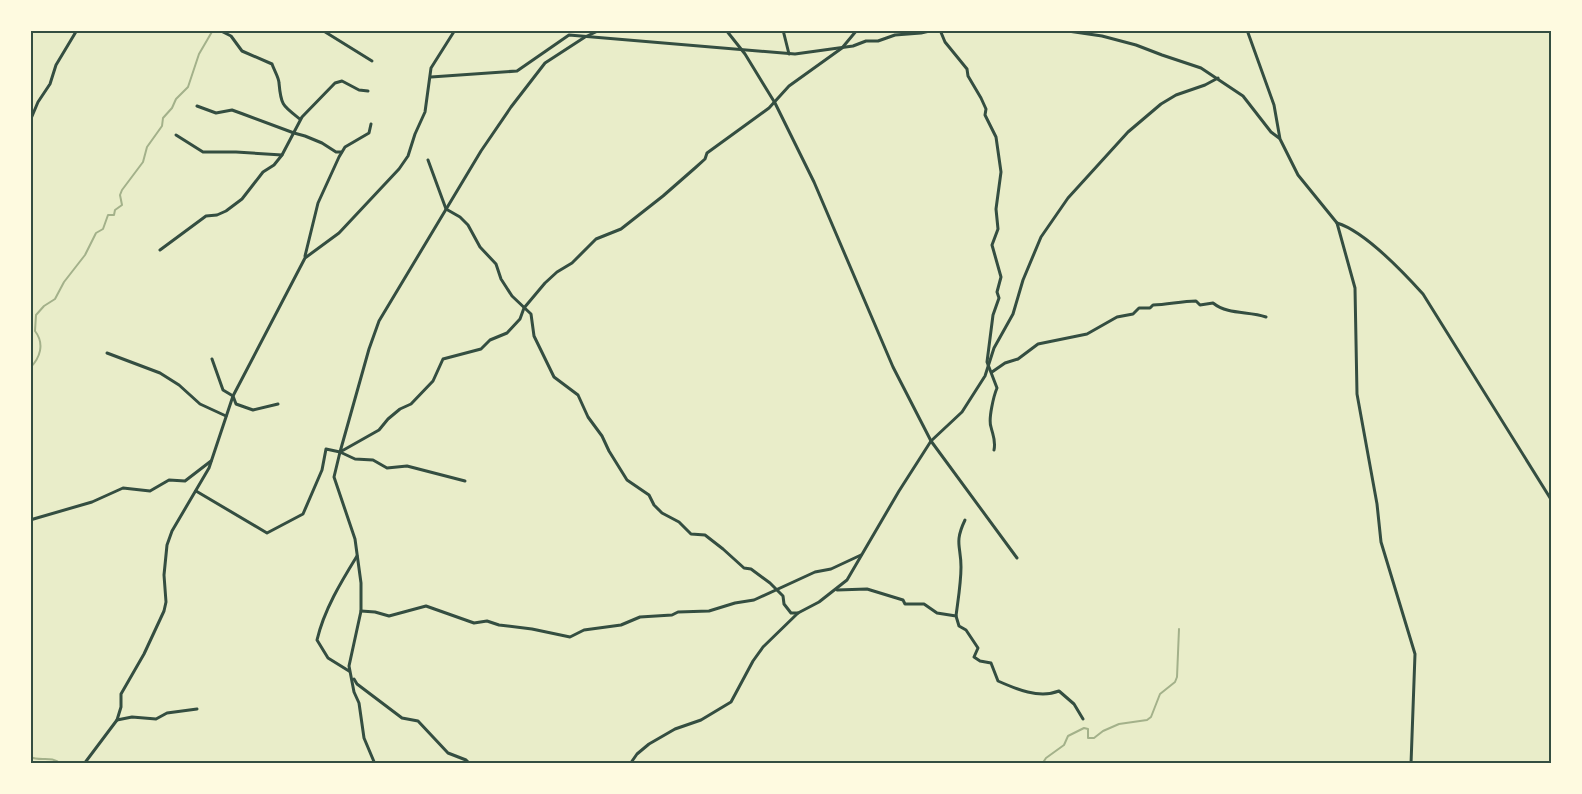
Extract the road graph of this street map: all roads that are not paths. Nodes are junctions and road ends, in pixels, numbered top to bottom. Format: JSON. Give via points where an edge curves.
{"nodes":[{"id":1,"x":77,"y":30,"type":"edge"},
{"id":2,"x":322,"y":30,"type":"edge"},
{"id":3,"x":455,"y":30,"type":"edge"},
{"id":4,"x":600,"y":30,"type":"edge"},
{"id":5,"x":726,"y":30,"type":"edge"},
{"id":6,"x":783,"y":30,"type":"edge"},
{"id":7,"x":857,"y":30,"type":"edge"},
{"id":8,"x":934,"y":30,"type":"edge"},
{"id":9,"x":940,"y":30,"type":"edge"},
{"id":10,"x":1061,"y":30,"type":"edge"},
{"id":11,"x":1247,"y":30,"type":"edge"},
{"id":12,"x":221,"y":31,"type":"edge"},
{"id":13,"x":585,"y":37,"type":"junction"},
{"id":14,"x":842,"y":48,"type":"junction"},
{"id":15,"x":742,"y":49,"type":"junction"},
{"id":16,"x":789,"y":54,"type":"junction"},
{"id":17,"x":372,"y":61,"type":"dead end"},
{"id":18,"x":431,"y":77,"type":"junction"},
{"id":19,"x":1218,"y":78,"type":"junction"},
{"id":20,"x":368,"y":91,"type":"dead end"},
{"id":21,"x":775,"y":103,"type":"junction"},
{"id":22,"x":197,"y":106,"type":"dead end"},
{"id":23,"x":300,"y":119,"type":"junction"},
{"id":24,"x":30,"y":121,"type":"edge"},
{"id":25,"x":371,"y":124,"type":"dead end"},
{"id":26,"x":294,"y":133,"type":"junction"},
{"id":27,"x":176,"y":135,"type":"dead end"},
{"id":28,"x":1280,"y":139,"type":"junction"},
{"id":29,"x":341,"y":152,"type":"junction"},
{"id":30,"x":282,"y":155,"type":"junction"},
{"id":31,"x":428,"y":160,"type":"dead end"},
{"id":32,"x":446,"y":208,"type":"junction"},
{"id":33,"x":1337,"y":223,"type":"junction"},
{"id":34,"x":160,"y":250,"type":"dead end"},
{"id":35,"x":305,"y":258,"type":"junction"},
{"id":36,"x":524,"y":308,"type":"junction"},
{"id":37,"x":1266,"y":317,"type":"dead end"},
{"id":38,"x":107,"y":353,"type":"dead end"},
{"id":39,"x":212,"y":359,"type":"dead end"},
{"id":40,"x":988,"y":367,"type":"junction"},
{"id":41,"x":992,"y":372,"type":"junction"},
{"id":42,"x":233,"y":396,"type":"junction"},
{"id":43,"x":278,"y":404,"type":"dead end"},
{"id":44,"x":226,"y":417,"type":"junction"},
{"id":45,"x":931,"y":441,"type":"junction"},
{"id":46,"x":994,"y":450,"type":"dead end"},
{"id":47,"x":340,"y":452,"type":"junction"},
{"id":48,"x":212,"y":460,"type":"junction"},
{"id":49,"x":465,"y":481,"type":"dead end"},
{"id":50,"x":196,"y":491,"type":"junction"},
{"id":51,"x":1552,"y":501,"type":"edge"},
{"id":52,"x":30,"y":520,"type":"edge"},
{"id":53,"x":965,"y":520,"type":"dead end"},
{"id":54,"x":863,"y":554,"type":"junction"},
{"id":55,"x":357,"y":556,"type":"junction"},
{"id":56,"x":1017,"y":558,"type":"dead end"},
{"id":57,"x":776,"y":590,"type":"junction"},
{"id":58,"x":836,"y":590,"type":"junction"},
{"id":59,"x":361,"y":611,"type":"junction"},
{"id":60,"x":798,"y":613,"type":"junction"},
{"id":61,"x":956,"y":616,"type":"junction"},
{"id":62,"x":350,"y":671,"type":"junction"},
{"id":63,"x":197,"y":710,"type":"dead end"},
{"id":64,"x":1083,"y":719,"type":"dead end"},
{"id":65,"x":117,"y":720,"type":"junction"},
{"id":66,"x":84,"y":764,"type":"edge"},
{"id":67,"x":375,"y":764,"type":"edge"},
{"id":68,"x":470,"y":764,"type":"edge"},
{"id":69,"x":630,"y":764,"type":"edge"},
{"id":70,"x":1411,"y":764,"type":"edge"}],
"edges":[{"from":1,"to":24,"type":"street","via":[[56,64]]},
{"from":2,"to":17,"type":"street"},
{"from":3,"to":18,"type":"street","via":[[431,68]]},
{"from":4,"to":13,"type":"street"},
{"from":5,"to":15,"type":"street"},
{"from":6,"to":16,"type":"street"},
{"from":7,"to":14,"type":"street"},
{"from":8,"to":14,"type":"street"},
{"from":9,"to":40,"type":"street","via":[[967,69],[986,109],[996,137],[1001,172],[996,209],[998,229],[992,245],[1001,277]]},
{"from":10,"to":19,"type":"street","via":[[1136,45],[1202,68]]},
{"from":11,"to":28,"type":"street","via":[[1274,105]]},
{"from":12,"to":23,"type":"street","via":[[231,36],[242,51],[272,64],[280,98],[290,113]]},
{"from":13,"to":15,"type":"street"},
{"from":13,"to":18,"type":"street","via":[[569,35],[517,71]]},
{"from":13,"to":32,"type":"street","via":[[545,63],[481,151]]},
{"from":14,"to":16,"type":"street"},
{"from":14,"to":21,"type":"street","via":[[789,86]]},
{"from":15,"to":16,"type":"street"},
{"from":15,"to":21,"type":"street"},
{"from":18,"to":35,"type":"street","via":[[425,112],[408,156],[339,233]]},
{"from":19,"to":28,"type":"street","via":[[1243,96]]},
{"from":19,"to":40,"type":"street","via":[[1161,104],[1128,132],[1068,198],[1041,237],[1013,314]]},
{"from":20,"to":23,"type":"street","via":[[342,81],[335,83]]},
{"from":21,"to":36,"type":"street","via":[[707,153],[685,178],[621,229],[596,239],[545,283]]},
{"from":21,"to":45,"type":"street","via":[[814,182],[893,367]]},
{"from":22,"to":26,"type":"street","via":[[216,112],[232,110]]},
{"from":23,"to":26,"type":"street"},
{"from":25,"to":29,"type":"street","via":[[369,133]]},
{"from":26,"to":29,"type":"street"},
{"from":26,"to":30,"type":"street"},
{"from":27,"to":30,"type":"street","via":[[203,152]]},
{"from":28,"to":33,"type":"street","via":[[1298,175]]},
{"from":29,"to":35,"type":"street","via":[[318,203]]},
{"from":30,"to":34,"type":"street","via":[[226,212],[206,216]]},
{"from":31,"to":32,"type":"street"},
{"from":32,"to":36,"type":"street","via":[[468,225],[480,248],[496,264],[512,296]]},
{"from":32,"to":47,"type":"street","via":[[379,321]]},
{"from":33,"to":51,"type":"street","via":[[1371,244],[1423,294]]},
{"from":33,"to":70,"type":"street","via":[[1355,288],[1357,394],[1382,542],[1415,654]]},
{"from":35,"to":42,"type":"street"},
{"from":36,"to":47,"type":"street","via":[[507,333],[481,349],[443,359],[433,381],[411,404],[379,430]]},
{"from":36,"to":57,"type":"street","via":[[531,314],[534,336],[554,377],[578,395],[627,480],[649,495],[662,513],[691,534],[705,536]]},
{"from":37,"to":41,"type":"street","via":[[1220,308],[1213,303],[1176,300],[1139,308],[1087,334],[1038,344]]},
{"from":38,"to":44,"type":"street","via":[[160,374],[200,404]]},
{"from":39,"to":42,"type":"street","via":[[224,390]]},
{"from":40,"to":41,"type":"street"},
{"from":40,"to":45,"type":"street","via":[[962,412]]},
{"from":41,"to":46,"type":"street","via":[[997,388],[990,421],[996,440]]},
{"from":42,"to":43,"type":"street","via":[[236,404],[253,410]]},
{"from":42,"to":44,"type":"street"},
{"from":44,"to":48,"type":"street"},
{"from":45,"to":54,"type":"street"},
{"from":45,"to":56,"type":"street"},
{"from":47,"to":49,"type":"street","via":[[355,459],[374,460],[387,468],[407,466]]},
{"from":47,"to":50,"type":"street","via":[[326,449],[322,470],[303,514],[267,532]]},
{"from":47,"to":55,"type":"street","via":[[334,477]]},
{"from":48,"to":50,"type":"street"},
{"from":48,"to":52,"type":"street","via":[[184,481],[169,480],[150,491],[123,488],[92,502]]},
{"from":50,"to":65,"type":"street","via":[[166,545],[164,611],[122,694]]},
{"from":53,"to":61,"type":"street","via":[[958,548],[961,563]]},
{"from":54,"to":57,"type":"street"},
{"from":54,"to":58,"type":"street","via":[[848,580]]},
{"from":55,"to":59,"type":"street"},
{"from":55,"to":62,"type":"street","via":[[321,622],[317,640],[328,658]]},
{"from":57,"to":59,"type":"street","via":[[721,609],[640,617],[570,637],[487,621],[474,623],[426,606],[389,616]]},
{"from":57,"to":60,"type":"street","via":[[783,596],[786,608]]},
{"from":58,"to":60,"type":"street"},
{"from":58,"to":61,"type":"street","via":[[867,589],[905,604],[924,603],[937,613]]},
{"from":59,"to":62,"type":"street"},
{"from":60,"to":69,"type":"street","via":[[763,647],[731,702],[649,744]]},
{"from":61,"to":64,"type":"street","via":[[959,626],[978,648],[974,657],[991,663],[998,681],[1032,693],[1059,691]]},
{"from":62,"to":67,"type":"street","via":[[364,738]]},
{"from":62,"to":68,"type":"street","via":[[357,684],[379,702],[402,718],[418,721],[448,753]]},
{"from":63,"to":65,"type":"street","via":[[167,713],[156,719]]},
{"from":65,"to":66,"type":"street"}]}
